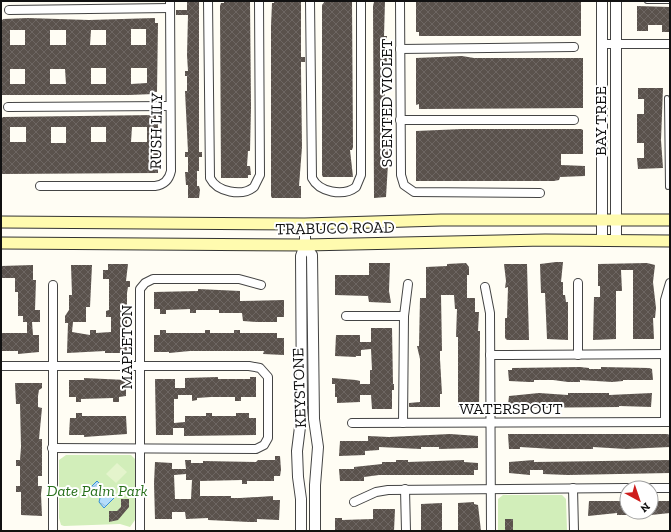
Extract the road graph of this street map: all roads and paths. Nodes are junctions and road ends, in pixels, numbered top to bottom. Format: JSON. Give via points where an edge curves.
{"nodes":[{"id":1,"x":208,"y":1,"type":"edge"},
{"id":2,"x":259,"y":1,"type":"edge"},
{"id":3,"x":310,"y":1,"type":"edge"},
{"id":4,"x":361,"y":1,"type":"edge"},
{"id":5,"x":400,"y":1,"type":"edge"},
{"id":6,"x":602,"y":1,"type":"edge"},
{"id":7,"x":616,"y":1,"type":"edge"},
{"id":8,"x":647,"y":1,"type":"edge"},
{"id":9,"x":668,"y":1,"type":"edge"},
{"id":10,"x":170,"y":5,"type":"edge"},
{"id":11,"x":9,"y":10,"type":"dead end"},
{"id":12,"x":602,"y":44,"type":"junction"},
{"id":13,"x":615,"y":44,"type":"junction"},
{"id":14,"x":670,"y":44,"type":"edge"},
{"id":15,"x":574,"y":47,"type":"dead end"},
{"id":16,"x":400,"y":49,"type":"junction"},
{"id":17,"x":667,"y":98,"type":"dead end"},
{"id":18,"x":170,"y":106,"type":"junction"},
{"id":19,"x":8,"y":107,"type":"dead end"},
{"id":20,"x":400,"y":120,"type":"junction"},
{"id":21,"x":574,"y":120,"type":"dead end"},
{"id":22,"x":669,"y":138,"type":"edge"},
{"id":23,"x":669,"y":160,"type":"edge"},
{"id":24,"x":40,"y":186,"type":"dead end"},
{"id":25,"x":668,"y":187,"type":"dead end"},
{"id":26,"x":540,"y":192,"type":"dead end"},
{"id":27,"x":602,"y":220,"type":"junction"},
{"id":28,"x":615,"y":220,"type":"junction"},
{"id":29,"x":670,"y":220,"type":"edge"},
{"id":30,"x":1,"y":222,"type":"edge"},
{"id":31,"x":305,"y":224,"type":"junction"},
{"id":32,"x":602,"y":239,"type":"junction"},
{"id":33,"x":616,"y":240,"type":"junction"},
{"id":34,"x":670,"y":241,"type":"edge"},
{"id":35,"x":1,"y":243,"type":"edge"},
{"id":36,"x":305,"y":246,"type":"junction"},
{"id":37,"x":578,"y":282,"type":"dead end"},
{"id":38,"x":670,"y":283,"type":"edge"},
{"id":39,"x":408,"y":284,"type":"dead end"},
{"id":40,"x":53,"y":285,"type":"dead end"},
{"id":41,"x":261,"y":286,"type":"dead end"},
{"id":42,"x":485,"y":287,"type":"dead end"},
{"id":43,"x":346,"y":316,"type":"dead end"},
{"id":44,"x":404,"y":316,"type":"junction"},
{"id":45,"x":667,"y":354,"type":"edge"},
{"id":46,"x":490,"y":355,"type":"junction"},
{"id":47,"x":578,"y":355,"type":"junction"},
{"id":48,"x":1,"y":366,"type":"edge"},
{"id":49,"x":53,"y":366,"type":"junction"},
{"id":50,"x":140,"y":366,"type":"junction"},
{"id":51,"x":490,"y":422,"type":"junction"},
{"id":52,"x":667,"y":422,"type":"edge"},
{"id":53,"x":352,"y":423,"type":"dead end"},
{"id":54,"x":403,"y":423,"type":"junction"},
{"id":55,"x":52,"y":448,"type":"junction"},
{"id":56,"x":140,"y":449,"type":"junction"},
{"id":57,"x":574,"y":488,"type":"junction"},
{"id":58,"x":619,"y":488,"type":"edge"},
{"id":59,"x":659,"y":488,"type":"edge"},
{"id":60,"x":670,"y":488,"type":"edge"},
{"id":61,"x":405,"y":489,"type":"junction"},
{"id":62,"x":490,"y":489,"type":"junction"},
{"id":63,"x":354,"y":502,"type":"dead end"},
{"id":64,"x":53,"y":531,"type":"edge"},
{"id":65,"x":140,"y":531,"type":"edge"},
{"id":66,"x":301,"y":531,"type":"edge"},
{"id":67,"x":316,"y":531,"type":"edge"},
{"id":68,"x":406,"y":531,"type":"edge"},
{"id":69,"x":490,"y":531,"type":"edge"},
{"id":70,"x":574,"y":531,"type":"edge"}],
"edges":[{"from":1,"to":2,"type":"street","via":[[210,178],[219,189],[235,191],[251,190],[260,175]]},
{"from":3,"to":4,"type":"street","via":[[312,178],[315,185],[321,189],[336,191],[352,190],[360,182],[361,175]]},
{"from":5,"to":16,"type":"street","name":"SCENTED VIOLET"},
{"from":6,"to":12,"type":"street","name":"BAY TREE"},
{"from":7,"to":13,"type":"street","name":"BAY TREE"},
{"from":8,"to":9,"type":"lane"},
{"from":10,"to":11,"type":"street"},
{"from":10,"to":18,"type":"street","name":"RUSH LILY"},
{"from":12,"to":13,"type":"street"},
{"from":12,"to":27,"type":"street","name":"BAY TREE"},
{"from":13,"to":14,"type":"street"},
{"from":13,"to":28,"type":"street","name":"BAY TREE"},
{"from":15,"to":16,"type":"street"},
{"from":16,"to":20,"type":"street","name":"SCENTED VIOLET"},
{"from":17,"to":22,"type":"lane"},
{"from":18,"to":19,"type":"street"},
{"from":18,"to":24,"type":"street","name":"RUSH LILY","via":[[170,172],[168,180],[164,183],[155,186]]},
{"from":20,"to":21,"type":"street"},
{"from":20,"to":26,"type":"street","name":"SCENTED VIOLET","via":[[401,180],[410,191]]},
{"from":22,"to":23,"type":"lane"},
{"from":23,"to":25,"type":"lane"},
{"from":27,"to":28,"type":"main road","name":"TRABUCO ROAD"},
{"from":27,"to":31,"type":"main road","name":"TRABUCO ROAD","via":[[441,220]]},
{"from":27,"to":32,"type":"street","name":"BAY TREE"},
{"from":28,"to":29,"type":"main road","name":"TRABUCO ROAD"},
{"from":28,"to":33,"type":"street","name":"BAY TREE"},
{"from":30,"to":31,"type":"main road","name":"TRABUCO ROAD"},
{"from":31,"to":36,"type":"street","name":"KEYSTONE"},
{"from":32,"to":33,"type":"main road","name":"TRABUCO ROAD"},
{"from":32,"to":36,"type":"main road","name":"TRABUCO ROAD"},
{"from":33,"to":34,"type":"main road","name":"TRABUCO ROAD"},
{"from":35,"to":36,"type":"main road","name":"TRABUCO ROAD"},
{"from":36,"to":66,"type":"street","name":"KEYSTONE","via":[[301,256],[302,411],[298,451]]},
{"from":36,"to":67,"type":"street","name":"KEYSTONE","via":[[312,255],[314,419],[318,447],[315,485]]},
{"from":37,"to":47,"type":"street"},
{"from":38,"to":45,"type":"street","via":[[664,300]]},
{"from":39,"to":44,"type":"street"},
{"from":40,"to":49,"type":"street"},
{"from":41,"to":50,"type":"street","name":"MAPLETON","via":[[240,279],[154,279],[145,283],[140,290]]},
{"from":42,"to":46,"type":"street","via":[[490,313]]},
{"from":43,"to":44,"type":"street"},
{"from":44,"to":54,"type":"street"},
{"from":45,"to":47,"type":"street"},
{"from":45,"to":52,"type":"street"},
{"from":46,"to":47,"type":"street"},
{"from":46,"to":51,"type":"street"},
{"from":48,"to":49,"type":"street"},
{"from":49,"to":50,"type":"street"},
{"from":49,"to":55,"type":"street"},
{"from":50,"to":56,"type":"street","name":"MAPLETON"},
{"from":50,"to":56,"type":"street","via":[[249,366],[260,368],[267,374],[268,384],[268,438],[260,448]]},
{"from":51,"to":52,"type":"street","name":"WATERSPOUT"},
{"from":51,"to":54,"type":"street","name":"WATERSPOUT"},
{"from":51,"to":62,"type":"street"},
{"from":53,"to":54,"type":"street","name":"WATERSPOUT"},
{"from":55,"to":56,"type":"street"},
{"from":55,"to":64,"type":"street"},
{"from":56,"to":65,"type":"street","name":"MAPLETON"},
{"from":57,"to":58,"type":"street"},
{"from":57,"to":62,"type":"street"},
{"from":57,"to":70,"type":"street"},
{"from":59,"to":60,"type":"street"},
{"from":61,"to":62,"type":"street"},
{"from":61,"to":63,"type":"street","via":[[376,492]]},
{"from":61,"to":68,"type":"street"},
{"from":62,"to":69,"type":"street"}]}
